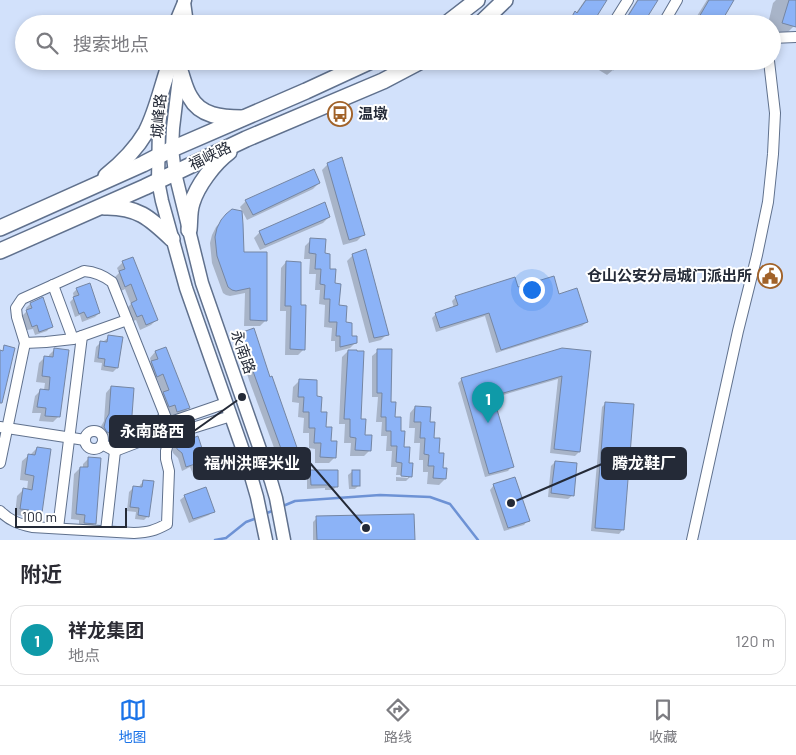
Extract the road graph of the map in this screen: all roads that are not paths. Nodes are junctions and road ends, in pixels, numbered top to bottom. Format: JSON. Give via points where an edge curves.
{"nodes":[{"id":1,"x":477,"y":0,"type":"edge"},
{"id":2,"x":505,"y":0,"type":"edge"},
{"id":3,"x":628,"y":0,"type":"edge"},
{"id":4,"x":184,"y":1,"type":"edge"},
{"id":5,"x":673,"y":1,"type":"edge"},
{"id":6,"x":178,"y":15,"type":"edge"},
{"id":7,"x":186,"y":15,"type":"edge"},
{"id":8,"x":458,"y":15,"type":"edge"},
{"id":9,"x":489,"y":15,"type":"edge"},
{"id":10,"x":619,"y":15,"type":"edge"},
{"id":11,"x":667,"y":15,"type":"edge"},
{"id":12,"x":796,"y":37,"type":"edge"},
{"id":13,"x":781,"y":38,"type":"edge"},
{"id":14,"x":172,"y":70,"type":"edge"},
{"id":15,"x":173,"y":70,"type":"edge"},
{"id":16,"x":176,"y":70,"type":"edge"},
{"id":17,"x":351,"y":70,"type":"edge"},
{"id":18,"x":403,"y":70,"type":"edge"},
{"id":19,"x":771,"y":70,"type":"edge"},
{"id":20,"x":170,"y":97,"type":"junction"},
{"id":21,"x":262,"y":111,"type":"junction"},
{"id":22,"x":246,"y":118,"type":"junction"},
{"id":23,"x":270,"y":128,"type":"junction"},
{"id":24,"x":246,"y":139,"type":"junction"},
{"id":25,"x":172,"y":149,"type":"junction"},
{"id":26,"x":158,"y":157,"type":"junction"},
{"id":27,"x":175,"y":173,"type":"junction"},
{"id":28,"x":158,"y":181,"type":"junction"},
{"id":29,"x":93,"y":187,"type":"junction"},
{"id":30,"x":72,"y":197,"type":"junction"},
{"id":31,"x":98,"y":208,"type":"junction"},
{"id":32,"x":79,"y":216,"type":"junction"},
{"id":33,"x":0,"y":228,"type":"edge"},
{"id":34,"x":189,"y":230,"type":"junction"},
{"id":35,"x":172,"y":239,"type":"junction"},
{"id":36,"x":0,"y":251,"type":"edge"},
{"id":37,"x":53,"y":285,"type":"junction"},
{"id":38,"x":127,"y":320,"type":"junction"},
{"id":39,"x":77,"y":337,"type":"junction"},
{"id":40,"x":25,"y":343,"type":"junction"},
{"id":41,"x":226,"y":403,"type":"junction"},
{"id":42,"x":230,"y":416,"type":"junction"},
{"id":43,"x":166,"y":420,"type":"junction"},
{"id":44,"x":4,"y":428,"type":"edge"},
{"id":45,"x":154,"y":436,"type":"junction"},
{"id":46,"x":70,"y":437,"type":"junction"},
{"id":47,"x":168,"y":439,"type":"junction"},
{"id":48,"x":115,"y":451,"type":"junction"},
{"id":49,"x":0,"y":463,"type":"edge"},
{"id":50,"x":0,"y":511,"type":"edge"},
{"id":51,"x":58,"y":528,"type":"junction"},
{"id":52,"x":106,"y":531,"type":"junction"},
{"id":53,"x":266,"y":540,"type":"edge"},
{"id":54,"x":284,"y":540,"type":"edge"},
{"id":55,"x":692,"y":540,"type":"edge"}],
"edges":[{"from":1,"to":8,"type":"highway"},
{"from":2,"to":9,"type":"highway"},
{"from":3,"to":10,"type":"street"},
{"from":4,"to":6,"type":"main road"},
{"from":4,"to":7,"type":"main road"},
{"from":5,"to":11,"type":"street"},
{"from":12,"to":13,"type":"street"},
{"from":14,"to":29,"type":"highway","via":[[146,132],[130,153]]},
{"from":15,"to":20,"type":"main road","name":"城峰路"},
{"from":16,"to":22,"type":"highway","via":[[189,96],[204,112]]},
{"from":17,"to":21,"type":"highway","name":"福峡路"},
{"from":18,"to":23,"type":"highway","name":"福峡路"},
{"from":19,"to":55,"type":"street","via":[[775,113],[768,202]]},
{"from":20,"to":25,"type":"main road","name":"城峰路"},
{"from":20,"to":26,"type":"main road","name":"城峰路","via":[[159,126]]},
{"from":21,"to":22,"type":"highway","name":"福峡路"},
{"from":21,"to":23,"type":"highway"},
{"from":22,"to":25,"type":"highway","name":"福峡路"},
{"from":23,"to":24,"type":"highway","name":"福峡路"},
{"from":24,"to":27,"type":"highway","name":"福峡路"},
{"from":24,"to":34,"type":"highway","via":[[212,168],[197,190]]},
{"from":25,"to":26,"type":"highway","name":"福峡路"},
{"from":25,"to":27,"type":"main road","name":"城峰路"},
{"from":26,"to":28,"type":"main road","name":"城峰路"},
{"from":26,"to":29,"type":"highway","name":"福峡路"},
{"from":27,"to":28,"type":"highway","name":"福峡路"},
{"from":27,"to":34,"type":"main road","name":"永南路"},
{"from":28,"to":31,"type":"highway","name":"福峡路"},
{"from":28,"to":35,"type":"main road","name":"城峰路"},
{"from":29,"to":30,"type":"highway","name":"福峡路"},
{"from":30,"to":32,"type":"highway"},
{"from":30,"to":33,"type":"highway","name":"福峡路"},
{"from":31,"to":32,"type":"highway","name":"福峡路"},
{"from":31,"to":35,"type":"highway","via":[[115,207],[140,213]]},
{"from":32,"to":36,"type":"highway","name":"福峡路"},
{"from":34,"to":54,"type":"main road","name":"永南路","via":[[202,283],[276,498]]},
{"from":35,"to":41,"type":"main road","name":"城峰路"},
{"from":37,"to":38,"type":"street","via":[[84,271],[104,275],[112,282]]},
{"from":37,"to":39,"type":"street"},
{"from":37,"to":40,"type":"street","via":[[22,299],[16,308]]},
{"from":38,"to":39,"type":"street"},
{"from":38,"to":43,"type":"street"},
{"from":39,"to":40,"type":"street"},
{"from":39,"to":46,"type":"street"},
{"from":40,"to":44,"type":"street"},
{"from":41,"to":42,"type":"main road","name":"城峰路"},
{"from":41,"to":43,"type":"street"},
{"from":42,"to":47,"type":"street"},
{"from":42,"to":53,"type":"main road","name":"城峰路","via":[[246,459]]},
{"from":43,"to":45,"type":"street","via":[[160,420],[154,426]]},
{"from":43,"to":47,"type":"street"},
{"from":44,"to":46,"type":"street"},
{"from":44,"to":49,"type":"street"},
{"from":45,"to":47,"type":"street","via":[[159,442]]},
{"from":45,"to":48,"type":"street"},
{"from":46,"to":48,"type":"street","via":[[85,440],[91,449],[102,444]]},
{"from":46,"to":51,"type":"street"},
{"from":47,"to":52,"type":"street","via":[[167,524],[149,532]]},
{"from":48,"to":52,"type":"street"},
{"from":50,"to":51,"type":"street","via":[[17,524]]},
{"from":51,"to":52,"type":"street"}]}
